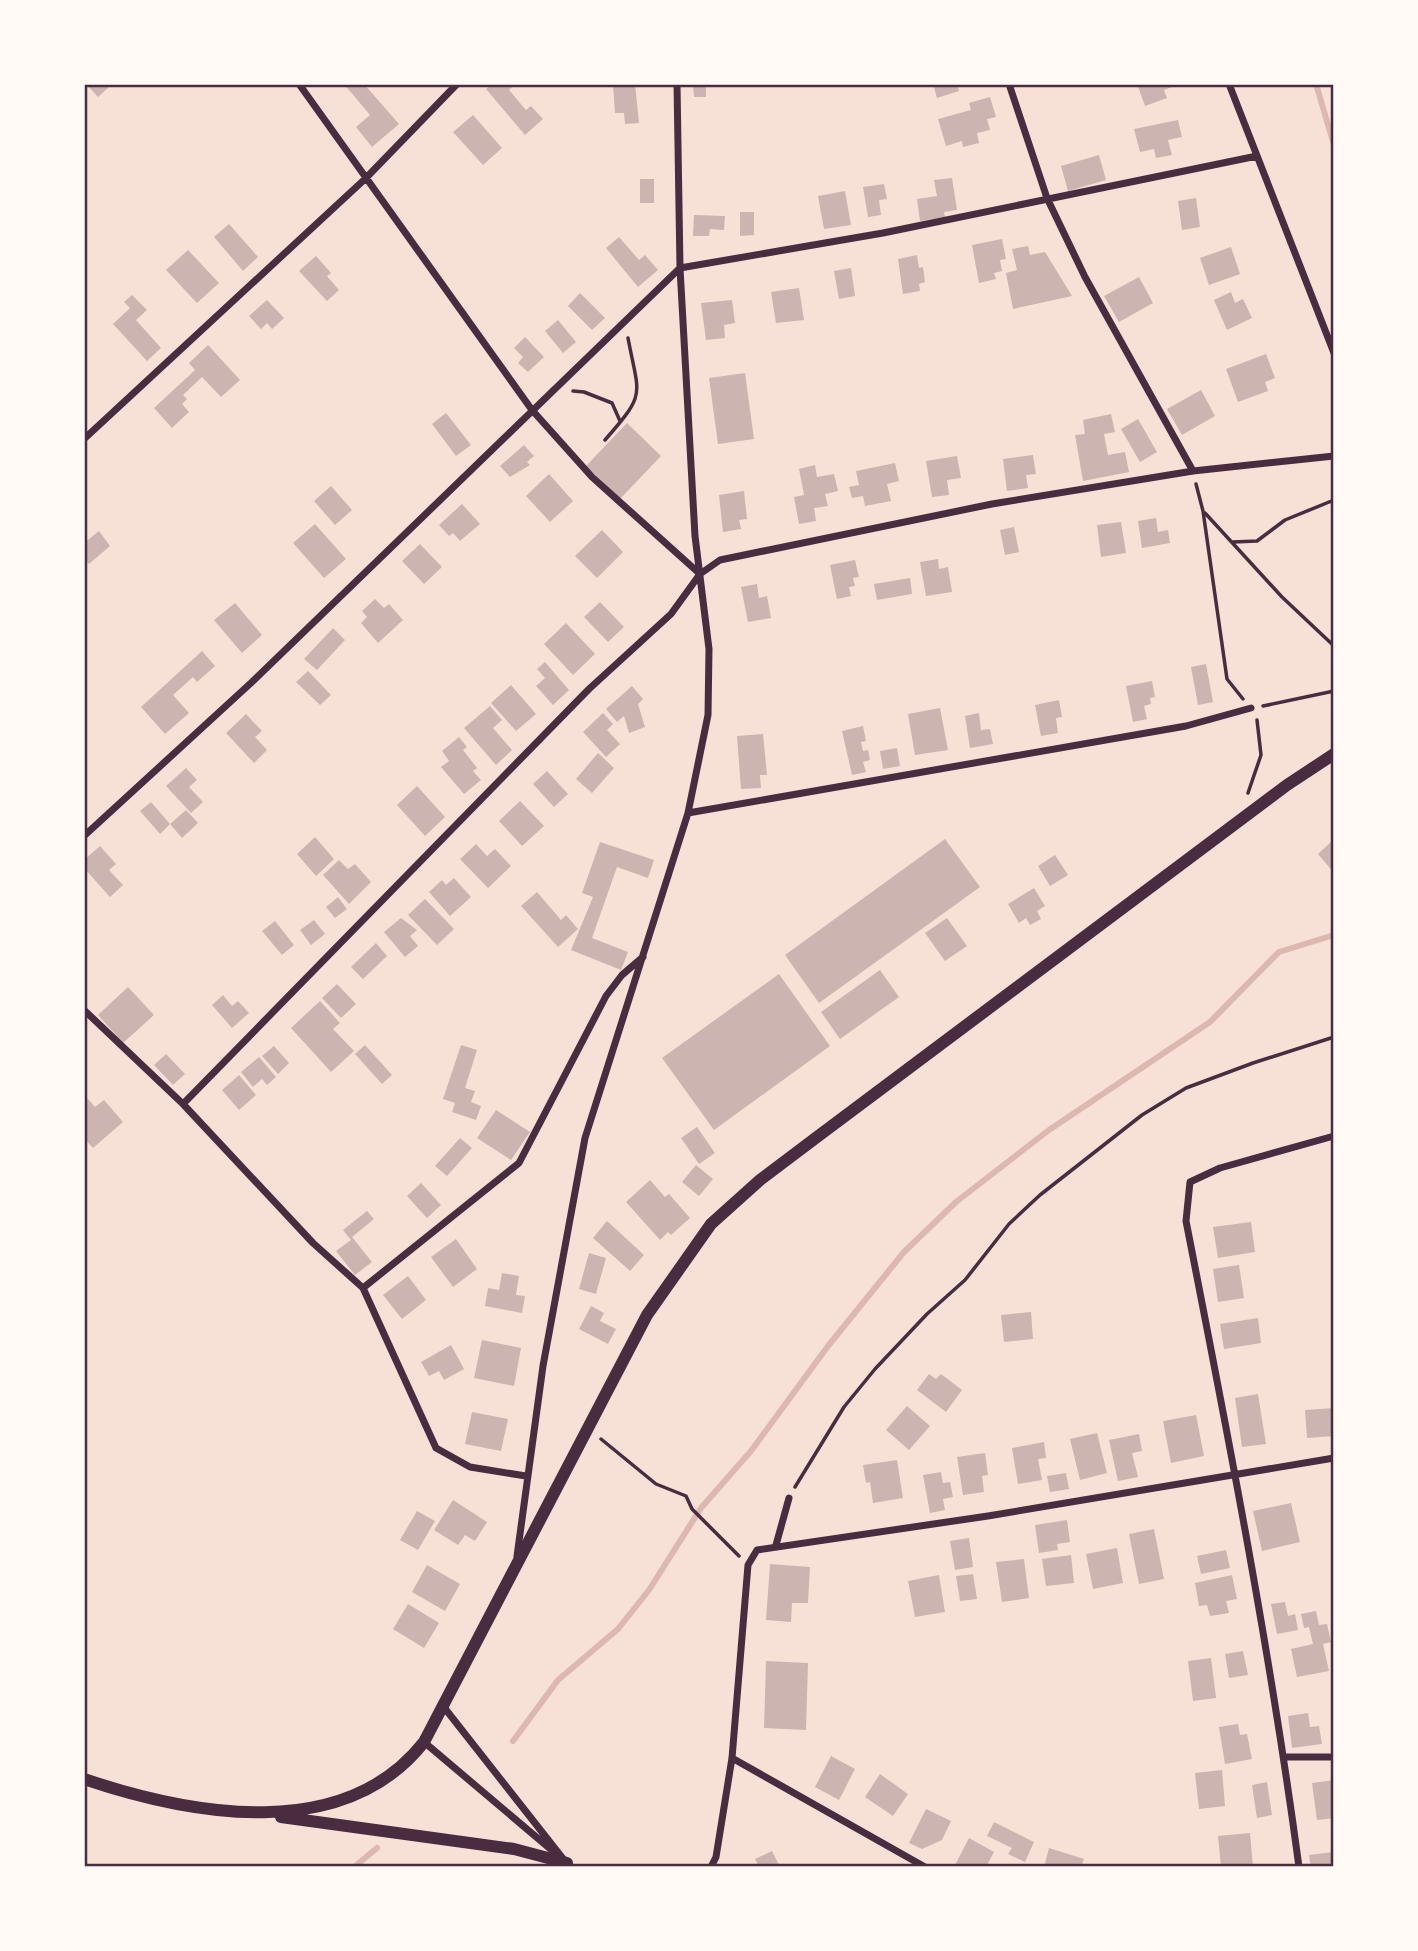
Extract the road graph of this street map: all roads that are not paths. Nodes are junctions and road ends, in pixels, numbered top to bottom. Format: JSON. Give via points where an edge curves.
{"nodes":[{"id":1,"x":299,"y":84,"type":"edge"},
{"id":2,"x":457,"y":84,"type":"edge"},
{"id":3,"x":677,"y":84,"type":"edge"},
{"id":4,"x":1009,"y":84,"type":"edge"},
{"id":5,"x":1229,"y":84,"type":"edge"},
{"id":6,"x":1257,"y":156,"type":"junction"},
{"id":7,"x":365,"y":179,"type":"junction"},
{"id":8,"x":1047,"y":198,"type":"junction"},
{"id":9,"x":680,"y":268,"type":"junction"},
{"id":10,"x":1334,"y":353,"type":"edge"},
{"id":11,"x":532,"y":410,"type":"junction"},
{"id":12,"x":84,"y":439,"type":"edge"},
{"id":13,"x":1334,"y":456,"type":"edge"},
{"id":14,"x":1193,"y":471,"type":"junction"},
{"id":15,"x":700,"y":574,"type":"junction"},
{"id":16,"x":1251,"y":708,"type":"road end"},
{"id":17,"x":1334,"y":754,"type":"edge"},
{"id":18,"x":688,"y":813,"type":"junction"},
{"id":19,"x":84,"y":836,"type":"edge"},
{"id":20,"x":644,"y":956,"type":"junction"},
{"id":21,"x":84,"y":1010,"type":"edge"},
{"id":22,"x":183,"y":1104,"type":"junction"},
{"id":23,"x":1334,"y":1136,"type":"edge"},
{"id":24,"x":363,"y":1288,"type":"junction"},
{"id":25,"x":1334,"y":1458,"type":"edge"},
{"id":26,"x":1236,"y":1474,"type":"junction"},
{"id":27,"x":526,"y":1476,"type":"junction"},
{"id":28,"x":789,"y":1498,"type":"road end"},
{"id":29,"x":776,"y":1545,"type":"junction"},
{"id":30,"x":516,"y":1565,"type":"junction"},
{"id":31,"x":443,"y":1706,"type":"junction"},
{"id":32,"x":424,"y":1742,"type":"junction"},
{"id":33,"x":1284,"y":1757,"type":"junction"},
{"id":34,"x":1334,"y":1757,"type":"edge"},
{"id":35,"x":732,"y":1758,"type":"junction"},
{"id":36,"x":84,"y":1779,"type":"edge"},
{"id":37,"x":239,"y":1811,"type":"junction"},
{"id":38,"x":716,"y":1857,"type":"junction"},
{"id":39,"x":568,"y":1865,"type":"edge"},
{"id":40,"x":711,"y":1867,"type":"edge"},
{"id":41,"x":720,"y":1867,"type":"edge"},
{"id":42,"x":925,"y":1867,"type":"edge"},
{"id":43,"x":1299,"y":1867,"type":"edge"}],
"edges":[{"from":1,"to":7,"type":"street"},
{"from":2,"to":7,"type":"street"},
{"from":3,"to":9,"type":"street"},
{"from":4,"to":8,"type":"street"},
{"from":5,"to":6,"type":"street"},
{"from":6,"to":8,"type":"street"},
{"from":6,"to":10,"type":"street"},
{"from":7,"to":11,"type":"street"},
{"from":7,"to":12,"type":"street"},
{"from":8,"to":9,"type":"street","via":[[883,233]]},
{"from":8,"to":14,"type":"street","via":[[1085,277]]},
{"from":9,"to":11,"type":"street"},
{"from":9,"to":15,"type":"street"},
{"from":11,"to":15,"type":"street","via":[[592,477]]},
{"from":11,"to":19,"type":"street","via":[[252,682]]},
{"from":13,"to":14,"type":"street"},
{"from":14,"to":15,"type":"street","via":[[992,504],[720,560]]},
{"from":15,"to":18,"type":"street","via":[[709,649],[708,715]]},
{"from":15,"to":22,"type":"street","via":[[671,614],[589,689]]},
{"from":16,"to":18,"type":"street","via":[[1186,726]]},
{"from":17,"to":30,"type":"street","via":[[760,1180],[711,1224],[647,1315]]},
{"from":18,"to":20,"type":"street"},
{"from":20,"to":24,"type":"street","via":[[612,985],[519,1163]]},
{"from":20,"to":27,"type":"street","via":[[585,1138]]},
{"from":21,"to":22,"type":"street"},
{"from":22,"to":24,"type":"street","via":[[313,1243]]},
{"from":23,"to":26,"type":"street","via":[[1220,1168],[1190,1182],[1186,1221]]},
{"from":24,"to":27,"type":"street","via":[[436,1448],[470,1467]]},
{"from":25,"to":26,"type":"street"},
{"from":26,"to":29,"type":"street","via":[[988,1516]]},
{"from":26,"to":33,"type":"street"},
{"from":27,"to":30,"type":"street"},
{"from":28,"to":29,"type":"street"},
{"from":29,"to":35,"type":"street","via":[[757,1550],[748,1565]]},
{"from":30,"to":31,"type":"street"},
{"from":31,"to":32,"type":"street"},
{"from":31,"to":39,"type":"street"},
{"from":32,"to":37,"type":"street","via":[[392,1776],[342,1800],[299,1811]]},
{"from":32,"to":39,"type":"street"},
{"from":33,"to":34,"type":"street"},
{"from":33,"to":43,"type":"street"},
{"from":35,"to":38,"type":"street"},
{"from":35,"to":42,"type":"street"},
{"from":36,"to":37,"type":"street","via":[[173,1802]]},
{"from":37,"to":39,"type":"street","via":[[514,1849]]},
{"from":38,"to":40,"type":"street"},
{"from":38,"to":41,"type":"street"}]}
